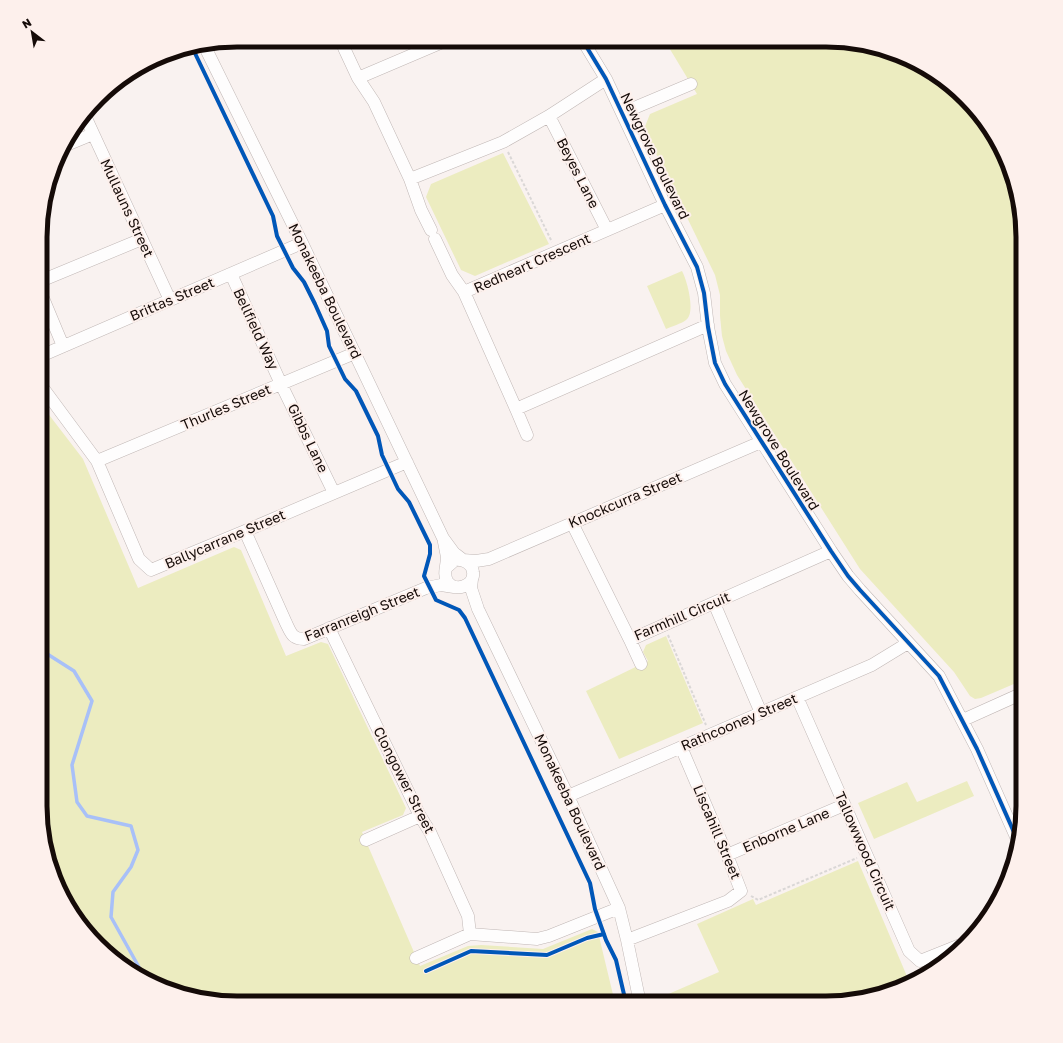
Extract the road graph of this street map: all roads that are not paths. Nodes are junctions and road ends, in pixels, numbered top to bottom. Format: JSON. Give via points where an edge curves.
{"nodes":[{"id":1,"x":431,"y":47,"type":"edge"},
{"id":2,"x":587,"y":47,"type":"edge"},
{"id":3,"x":344,"y":48,"type":"dead end"},
{"id":4,"x":206,"y":50,"type":"edge"},
{"id":5,"x":358,"y":78,"type":"junction"},
{"id":6,"x":606,"y":79,"type":"junction"},
{"id":7,"x":691,"y":84,"type":"dead end"},
{"id":8,"x":622,"y":113,"type":"junction"},
{"id":9,"x":549,"y":116,"type":"junction"},
{"id":10,"x":87,"y":120,"type":"edge"},
{"id":11,"x":93,"y":134,"type":"junction"},
{"id":12,"x":72,"y":143,"type":"edge"},
{"id":13,"x":410,"y":179,"type":"junction"},
{"id":14,"x":666,"y":205,"type":"junction"},
{"id":15,"x":606,"y":230,"type":"junction"},
{"id":16,"x":142,"y":239,"type":"junction"},
{"id":17,"x":302,"y":243,"type":"junction"},
{"id":18,"x":231,"y":274,"type":"junction"},
{"id":19,"x":47,"y":278,"type":"edge"},
{"id":20,"x":464,"y":292,"type":"junction"},
{"id":21,"x":170,"y":300,"type":"junction"},
{"id":22,"x":47,"y":308,"type":"edge"},
{"id":23,"x":708,"y":325,"type":"junction"},
{"id":24,"x":63,"y":346,"type":"junction"},
{"id":25,"x":47,"y":353,"type":"edge"},
{"id":26,"x":354,"y":353,"type":"junction"},
{"id":27,"x":281,"y":384,"type":"junction"},
{"id":28,"x":47,"y":393,"type":"edge"},
{"id":29,"x":516,"y":409,"type":"junction"},
{"id":30,"x":527,"y":435,"type":"dead end"},
{"id":31,"x":761,"y":442,"type":"junction"},
{"id":32,"x":97,"y":461,"type":"junction"},
{"id":33,"x":407,"y":462,"type":"junction"},
{"id":34,"x":334,"y":493,"type":"junction"},
{"id":35,"x":572,"y":523,"type":"junction"},
{"id":36,"x":245,"y":531,"type":"junction"},
{"id":37,"x":443,"y":538,"type":"junction"},
{"id":38,"x":831,"y":551,"type":"junction"},
{"id":39,"x":489,"y":558,"type":"junction"},
{"id":40,"x":463,"y":560,"type":"junction"},
{"id":41,"x":446,"y":569,"type":"junction"},
{"id":42,"x":472,"y":579,"type":"junction"},
{"id":43,"x":455,"y":587,"type":"junction"},
{"id":44,"x":426,"y":588,"type":"junction"},
{"id":45,"x":714,"y":603,"type":"junction"},
{"id":46,"x":478,"y":609,"type":"junction"},
{"id":47,"x":329,"y":628,"type":"junction"},
{"id":48,"x":630,"y":640,"type":"junction"},
{"id":49,"x":908,"y":643,"type":"junction"},
{"id":50,"x":641,"y":664,"type":"dead end"},
{"id":51,"x":1016,"y":696,"type":"edge"},
{"id":52,"x":797,"y":698,"type":"junction"},
{"id":53,"x":761,"y":713,"type":"junction"},
{"id":54,"x":963,"y":720,"type":"junction"},
{"id":55,"x":681,"y":747,"type":"junction"},
{"id":56,"x":568,"y":796,"type":"junction"},
{"id":57,"x":844,"y":804,"type":"junction"},
{"id":58,"x":420,"y":816,"type":"junction"},
{"id":59,"x":1014,"y":832,"type":"edge"},
{"id":60,"x":366,"y":840,"type":"dead end"},
{"id":61,"x":728,"y":855,"type":"junction"},
{"id":62,"x":619,"y":908,"type":"junction"},
{"id":63,"x":470,"y":934,"type":"junction"},
{"id":64,"x":627,"y":940,"type":"junction"},
{"id":65,"x":951,"y":949,"type":"edge"},
{"id":66,"x":416,"y":958,"type":"dead end"},
{"id":67,"x":639,"y":996,"type":"edge"}],
"edges":[{"from":1,"to":5,"type":"street"},
{"from":2,"to":6,"type":"street","name":"Newgrove Boulevard"},
{"from":3,"to":5,"type":"street"},
{"from":4,"to":17,"type":"street","name":"Monakeeba Boulevard"},
{"from":5,"to":13,"type":"street","via":[[374,102]]},
{"from":6,"to":8,"type":"street","name":"Newgrove Boulevard"},
{"from":6,"to":9,"type":"street"},
{"from":7,"to":8,"type":"street"},
{"from":8,"to":14,"type":"street","name":"Newgrove Boulevard"},
{"from":9,"to":13,"type":"street","via":[[504,142]]},
{"from":9,"to":15,"type":"street","name":"Beyes Lane"},
{"from":10,"to":11,"type":"street","name":"Mullauns Street"},
{"from":11,"to":12,"type":"street"},
{"from":11,"to":16,"type":"street","name":"Mullauns Street"},
{"from":13,"to":20,"type":"street","via":[[421,210],[452,275]]},
{"from":14,"to":15,"type":"street","name":"Redheart Crescent"},
{"from":14,"to":23,"type":"street","name":"Newgrove Boulevard","via":[[697,267],[704,293]]},
{"from":15,"to":20,"type":"street","name":"Redheart Crescent"},
{"from":16,"to":19,"type":"street"},
{"from":16,"to":21,"type":"street","name":"Mullauns Street"},
{"from":17,"to":18,"type":"street","name":"Brittas Street"},
{"from":17,"to":26,"type":"street","name":"Monakeeba Boulevard"},
{"from":18,"to":21,"type":"street","name":"Brittas Street"},
{"from":18,"to":27,"type":"street","name":"Bellfield Way"},
{"from":20,"to":29,"type":"street","name":"Redheart Crescent"},
{"from":21,"to":24,"type":"street","name":"Brittas Street"},
{"from":22,"to":24,"type":"street"},
{"from":23,"to":29,"type":"street"},
{"from":23,"to":31,"type":"street","name":"Newgrove Boulevard","via":[[715,363]]},
{"from":24,"to":25,"type":"street","name":"Brittas Street"},
{"from":26,"to":27,"type":"street","name":"Thurles Street"},
{"from":26,"to":33,"type":"street","name":"Monakeeba Boulevard"},
{"from":27,"to":32,"type":"street","name":"Thurles Street"},
{"from":27,"to":34,"type":"street","name":"Gibbs Lane"},
{"from":28,"to":32,"type":"street","name":"Ballycarrane Street"},
{"from":29,"to":30,"type":"street","name":"Redheart Crescent"},
{"from":31,"to":35,"type":"street","name":"Knockcurra Street"},
{"from":31,"to":38,"type":"street","name":"Newgrove Boulevard"},
{"from":32,"to":36,"type":"street","name":"Ballycarrane Street","via":[[139,559],[151,570]]},
{"from":33,"to":34,"type":"street","name":"Ballycarrane Street"},
{"from":33,"to":37,"type":"street","name":"Monakeeba Boulevard"},
{"from":34,"to":36,"type":"street","name":"Ballycarrane Street"},
{"from":35,"to":39,"type":"street","name":"Knockcurra Street"},
{"from":35,"to":48,"type":"street","name":"Farmhill Circuit"},
{"from":36,"to":47,"type":"street","name":"Farranreigh Street","via":[[293,636],[304,639]]},
{"from":37,"to":40,"type":"street","name":"Monakeeba Boulevard"},
{"from":37,"to":41,"type":"street","name":"Monakeeba Boulevard","via":[[447,556]]},
{"from":38,"to":45,"type":"street","name":"Farmhill Circuit"},
{"from":38,"to":49,"type":"street","name":"Newgrove Boulevard","via":[[848,576]]},
{"from":39,"to":40,"type":"street","name":"Knockcurra Street"},
{"from":39,"to":42,"type":"street","name":"Knockcurra Street"},
{"from":40,"to":41,"type":"street","via":[[455,560]]},
{"from":40,"to":42,"type":"street","via":[[472,567]]},
{"from":41,"to":43,"type":"street","via":[[446,578]]},
{"from":41,"to":44,"type":"street","name":"Farranreigh Street"},
{"from":42,"to":43,"type":"street","via":[[464,587]]},
{"from":42,"to":46,"type":"street","name":"Monakeeba Boulevard","via":[[471,588]]},
{"from":43,"to":44,"type":"street","name":"Farranreigh Street","via":[[441,585]]},
{"from":43,"to":46,"type":"street","name":"Monakeeba Boulevard"},
{"from":44,"to":47,"type":"street","name":"Farranreigh Street"},
{"from":45,"to":48,"type":"street","name":"Farmhill Circuit"},
{"from":45,"to":53,"type":"street"},
{"from":46,"to":56,"type":"street","name":"Monakeeba Boulevard"},
{"from":47,"to":58,"type":"street","name":"Clongower Street"},
{"from":48,"to":50,"type":"street"},
{"from":49,"to":52,"type":"street","name":"Rathcooney Street","via":[[872,665]]},
{"from":49,"to":54,"type":"street","name":"Newgrove Boulevard","via":[[939,676]]},
{"from":51,"to":54,"type":"street"},
{"from":52,"to":53,"type":"street","name":"Rathcooney Street"},
{"from":52,"to":57,"type":"street","name":"Tallowwood Circuit"},
{"from":53,"to":55,"type":"street","name":"Rathcooney Street"},
{"from":54,"to":59,"type":"street","name":"Newgrove Boulevard"},
{"from":55,"to":56,"type":"street","name":"Rathcooney Street"},
{"from":55,"to":61,"type":"street","name":"Liscahill Street"},
{"from":56,"to":62,"type":"street","name":"Monakeeba Boulevard"},
{"from":57,"to":61,"type":"street","name":"Enborne Lane"},
{"from":57,"to":65,"type":"street","name":"Tallowwood Circuit","via":[[909,951],[920,962]]},
{"from":58,"to":60,"type":"street"},
{"from":58,"to":63,"type":"street","name":"Clongower Street","via":[[430,832],[468,916]]},
{"from":61,"to":64,"type":"street","name":"Liscahill Street","via":[[741,891],[728,901]]},
{"from":62,"to":63,"type":"street","via":[[537,939]]},
{"from":62,"to":64,"type":"street","name":"Monakeeba Boulevard"},
{"from":63,"to":66,"type":"street"},
{"from":64,"to":67,"type":"street","name":"Monakeeba Boulevard"}]}
